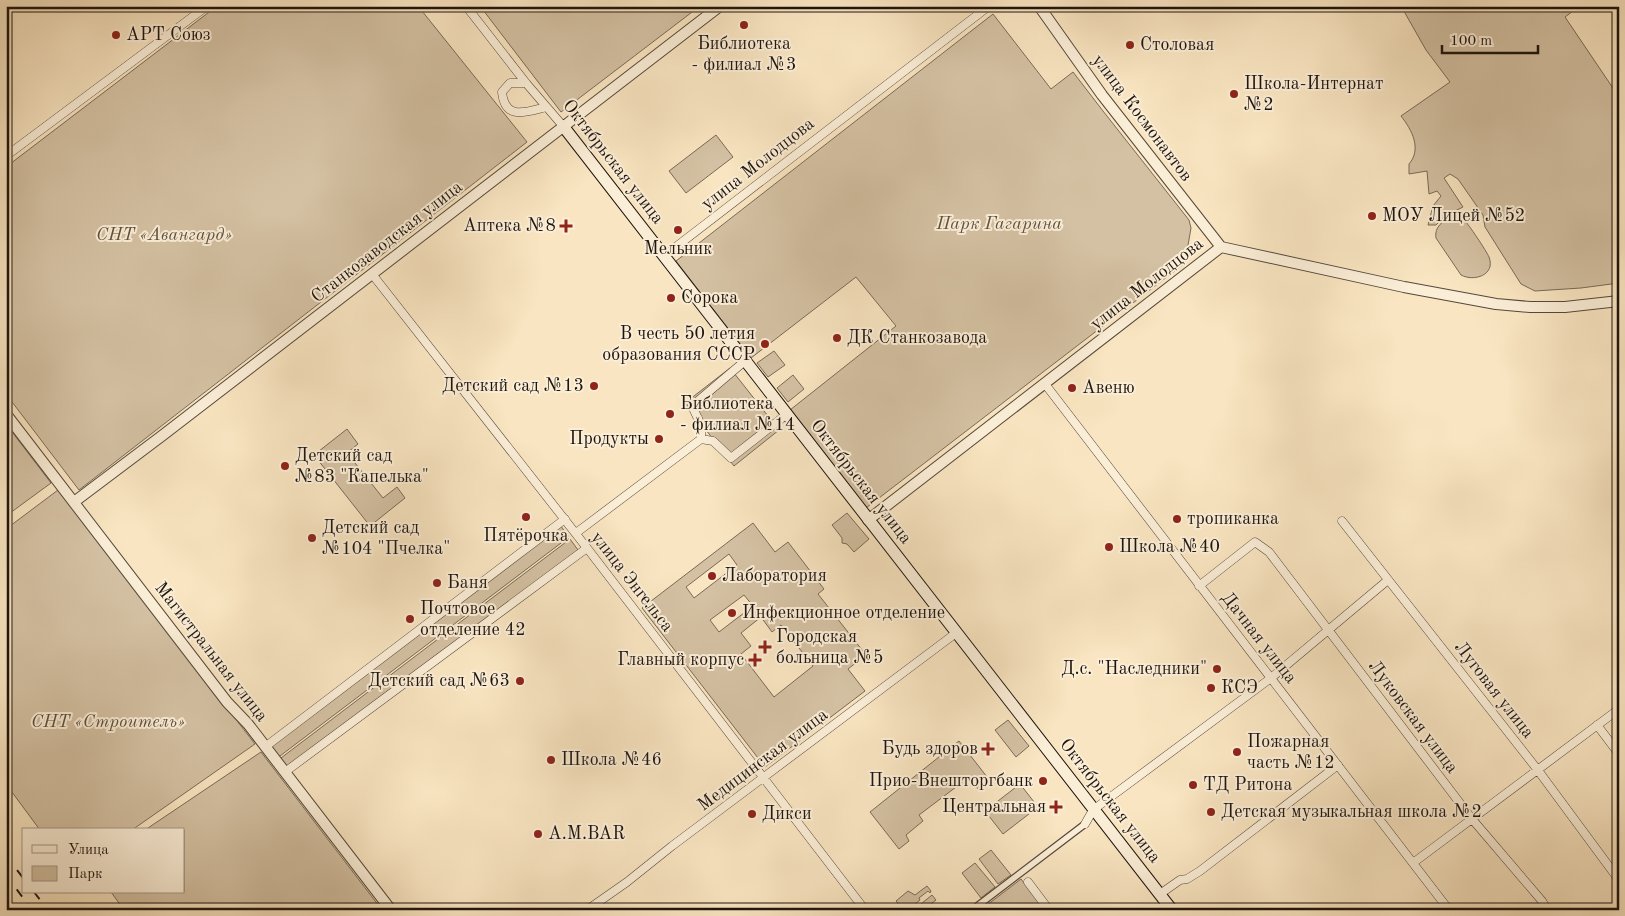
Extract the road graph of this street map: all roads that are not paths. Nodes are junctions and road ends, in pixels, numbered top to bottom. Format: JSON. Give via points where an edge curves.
{"nodes":[{"id":1,"x":207,"y":6,"type":"edge"},
{"id":2,"x":466,"y":6,"type":"edge"},
{"id":3,"x":720,"y":6,"type":"edge"},
{"id":4,"x":989,"y":6,"type":"edge"},
{"id":5,"x":1039,"y":6,"type":"edge"},
{"id":6,"x":526,"y":82,"type":"junction"},
{"id":7,"x":546,"y":107,"type":"junction"},
{"id":8,"x":563,"y":126,"type":"junction"},
{"id":9,"x":6,"y":156,"type":"edge"},
{"id":10,"x":1221,"y":247,"type":"junction"},
{"id":11,"x":664,"y":256,"type":"junction"},
{"id":12,"x":372,"y":274,"type":"junction"},
{"id":13,"x":1619,"y":301,"type":"edge"},
{"id":14,"x":746,"y":360,"type":"junction"},
{"id":15,"x":1045,"y":384,"type":"junction"},
{"id":16,"x":6,"y":414,"type":"edge"},
{"id":17,"x":787,"y":414,"type":"junction"},
{"id":18,"x":701,"y":439,"type":"junction"},
{"id":19,"x":74,"y":502,"type":"junction"},
{"id":20,"x":565,"y":519,"type":"junction"},
{"id":21,"x":868,"y":520,"type":"junction"},
{"id":22,"x":1342,"y":521,"type":"dead end"},
{"id":23,"x":576,"y":533,"type":"junction"},
{"id":24,"x":587,"y":548,"type":"junction"},
{"id":25,"x":1388,"y":580,"type":"junction"},
{"id":26,"x":1199,"y":586,"type":"junction"},
{"id":27,"x":1328,"y":629,"type":"junction"},
{"id":28,"x":956,"y":633,"type":"junction"},
{"id":29,"x":1271,"y":678,"type":"junction"},
{"id":30,"x":1619,"y":709,"type":"edge"},
{"id":31,"x":1597,"y":725,"type":"junction"},
{"id":32,"x":265,"y":747,"type":"junction"},
{"id":33,"x":1619,"y":754,"type":"edge"},
{"id":34,"x":1338,"y":765,"type":"junction"},
{"id":35,"x":1537,"y":769,"type":"junction"},
{"id":36,"x":285,"y":772,"type":"junction"},
{"id":37,"x":763,"y":777,"type":"junction"},
{"id":38,"x":1093,"y":810,"type":"junction"},
{"id":39,"x":1472,"y":819,"type":"junction"},
{"id":40,"x":1085,"y":824,"type":"joint"},
{"id":41,"x":1413,"y":863,"type":"junction"},
{"id":42,"x":1619,"y":880,"type":"edge"},
{"id":43,"x":1028,"y":882,"type":"dead end"},
{"id":44,"x":1160,"y":894,"type":"junction"},
{"id":45,"x":391,"y":910,"type":"edge"},
{"id":46,"x":588,"y":910,"type":"edge"},
{"id":47,"x":865,"y":910,"type":"edge"},
{"id":48,"x":972,"y":910,"type":"edge"},
{"id":49,"x":1049,"y":910,"type":"edge"},
{"id":50,"x":1172,"y":910,"type":"edge"},
{"id":51,"x":1449,"y":910,"type":"edge"},
{"id":52,"x":1547,"y":910,"type":"edge"}],
"edges":[{"from":1,"to":9,"type":"street"},
{"from":2,"to":6,"type":"street","name":"Октябрьская улица"},
{"from":3,"to":8,"type":"street","name":"Станкозаводская улица"},
{"from":4,"to":11,"type":"street","name":"улица Молодцова"},
{"from":5,"to":10,"type":"street","name":"улица Космонавтов","via":[[1102,95]]},
{"from":6,"to":7,"type":"street","name":"Октябрьская улица"},
{"from":6,"to":7,"type":"street","via":[[510,83],[502,92],[503,103],[512,112],[524,113]]},
{"from":7,"to":8,"type":"street","name":"Октябрьская улица"},
{"from":8,"to":11,"type":"main road","name":"Октябрьская улица"},
{"from":8,"to":12,"type":"street","name":"Станкозаводская улица"},
{"from":10,"to":13,"type":"street","name":"улица Молодцова","via":[[1496,304],[1565,307]]},
{"from":10,"to":15,"type":"street","name":"улица Молодцова"},
{"from":11,"to":14,"type":"main road","name":"Октябрьская улица"},
{"from":12,"to":19,"type":"street","name":"Станкозаводская улица"},
{"from":12,"to":20,"type":"street","name":"улица Энгельса"},
{"from":14,"to":17,"type":"main road","name":"Октябрьская улица"},
{"from":14,"to":18,"type":"street","via":[[692,406],[701,426]]},
{"from":15,"to":21,"type":"street","name":"улица Молодцова"},
{"from":15,"to":26,"type":"street","name":"Дачная улица"},
{"from":16,"to":19,"type":"street","name":"Магистральная улица"},
{"from":17,"to":18,"type":"street","via":[[731,458],[714,441]]},
{"from":17,"to":21,"type":"main road","name":"Октябрьская улица"},
{"from":18,"to":23,"type":"street"},
{"from":19,"to":32,"type":"street","name":"Магистральная улица","via":[[226,702]]},
{"from":20,"to":23,"type":"street","name":"улица Энгельса"},
{"from":20,"to":32,"type":"street"},
{"from":21,"to":28,"type":"main road","name":"Октябрьская улица"},
{"from":22,"to":25,"type":"street","name":"Луговая улица"},
{"from":23,"to":24,"type":"street","name":"улица Энгельса"},
{"from":24,"to":36,"type":"street"},
{"from":24,"to":37,"type":"street","name":"улица Энгельса"},
{"from":25,"to":27,"type":"street"},
{"from":25,"to":35,"type":"street","name":"Луговая улица"},
{"from":26,"to":27,"type":"street","name":"Луковская улица","via":[[1255,542],[1269,552]]},
{"from":26,"to":29,"type":"street","name":"Дачная улица"},
{"from":27,"to":29,"type":"street"},
{"from":27,"to":39,"type":"street","name":"Луковская улица"},
{"from":28,"to":37,"type":"street","name":"Медицинская улица"},
{"from":28,"to":38,"type":"main road","name":"Октябрьская улица"},
{"from":29,"to":34,"type":"street","name":"Дачная улица"},
{"from":29,"to":38,"type":"street"},
{"from":30,"to":31,"type":"street"},
{"from":31,"to":33,"type":"street"},
{"from":31,"to":35,"type":"street"},
{"from":32,"to":36,"type":"street","name":"Магистральная улица"},
{"from":34,"to":41,"type":"street","name":"Дачная улица"},
{"from":34,"to":44,"type":"street","via":[[1200,871]]},
{"from":35,"to":39,"type":"street"},
{"from":35,"to":42,"type":"street","name":"Луговая улица"},
{"from":36,"to":45,"type":"street","name":"Магистральная улица"},
{"from":37,"to":46,"type":"street","name":"Медицинская улица"},
{"from":37,"to":47,"type":"street","name":"улица Энгельса"},
{"from":38,"to":40,"type":"street"},
{"from":38,"to":44,"type":"main road","name":"Октябрьская улица"},
{"from":39,"to":41,"type":"street"},
{"from":39,"to":52,"type":"street","name":"Луковская улица"},
{"from":40,"to":48,"type":"street"},
{"from":41,"to":51,"type":"street","name":"Дачная улица"},
{"from":43,"to":49,"type":"street"},
{"from":44,"to":50,"type":"main road","name":"Октябрьская улица"}]}
